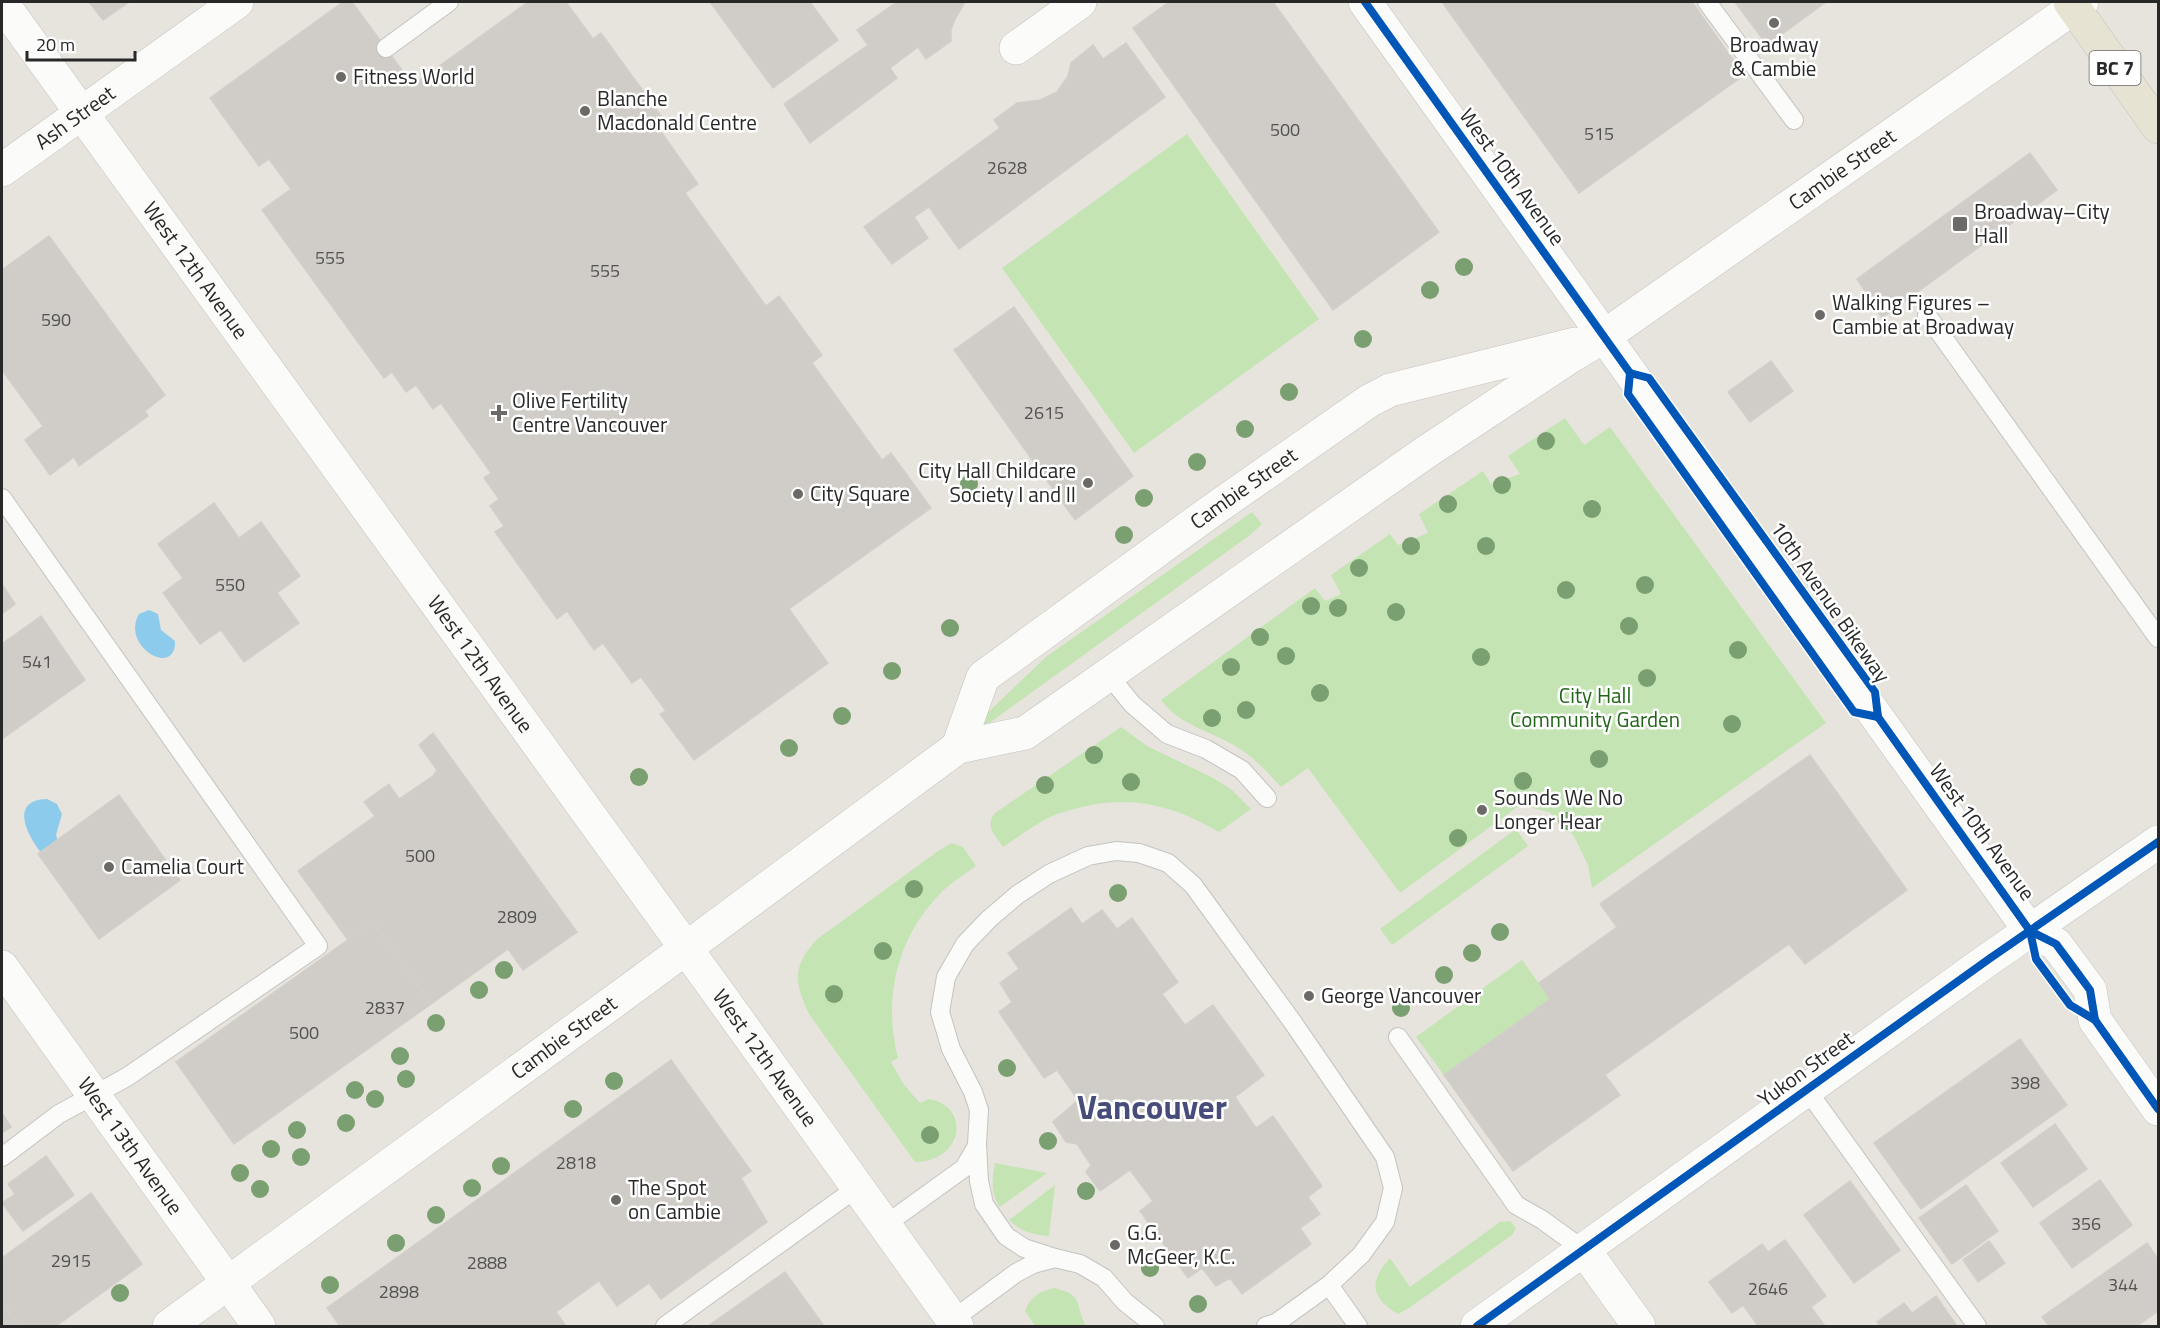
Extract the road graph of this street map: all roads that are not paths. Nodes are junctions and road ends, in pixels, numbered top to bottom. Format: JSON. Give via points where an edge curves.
{"nodes":[{"id":1,"x":237,"y":2,"type":"edge"},
{"id":2,"x":449,"y":2,"type":"edge"},
{"id":3,"x":1080,"y":2,"type":"edge"},
{"id":4,"x":1365,"y":2,"type":"edge"},
{"id":5,"x":1707,"y":2,"type":"edge"},
{"id":6,"x":2,"y":3,"type":"edge"},
{"id":7,"x":2075,"y":3,"type":"edge"},
{"id":8,"x":386,"y":48,"type":"dead end"},
{"id":9,"x":1016,"y":48,"type":"dead end"},
{"id":10,"x":80,"y":112,"type":"junction"},
{"id":11,"x":1794,"y":120,"type":"dead end"},
{"id":12,"x":2158,"y":127,"type":"edge"},
{"id":13,"x":2,"y":170,"type":"edge"},
{"id":14,"x":1927,"y":315,"type":"dead end"},
{"id":15,"x":1604,"y":337,"type":"junction"},
{"id":16,"x":2,"y":498,"type":"edge"},
{"id":17,"x":2158,"y":638,"type":"edge"},
{"id":18,"x":1108,"y":674,"type":"junction"},
{"id":19,"x":958,"y":747,"type":"junction"},
{"id":20,"x":1267,"y":798,"type":"dead end"},
{"id":21,"x":2158,"y":842,"type":"edge"},
{"id":22,"x":2030,"y":931,"type":"junction"},
{"id":23,"x":685,"y":948,"type":"junction"},
{"id":24,"x":2,"y":967,"type":"edge"},
{"id":25,"x":1398,"y":1037,"type":"dead end"},
{"id":26,"x":1807,"y":1090,"type":"junction"},
{"id":27,"x":93,"y":1096,"type":"junction"},
{"id":28,"x":2158,"y":1109,"type":"edge"},
{"id":29,"x":977,"y":1144,"type":"junction"},
{"id":30,"x":2,"y":1157,"type":"edge"},
{"id":31,"x":858,"y":1187,"type":"junction"},
{"id":32,"x":885,"y":1225,"type":"junction"},
{"id":33,"x":1584,"y":1250,"type":"junction"},
{"id":34,"x":1055,"y":1258,"type":"junction"},
{"id":35,"x":229,"y":1284,"type":"junction"},
{"id":36,"x":1329,"y":1285,"type":"junction"},
{"id":37,"x":955,"y":1323,"type":"edge"},
{"id":38,"x":1274,"y":1325,"type":"edge"},
{"id":39,"x":169,"y":1326,"type":"edge"},
{"id":40,"x":259,"y":1326,"type":"edge"},
{"id":41,"x":665,"y":1326,"type":"edge"},
{"id":42,"x":1155,"y":1326,"type":"edge"},
{"id":43,"x":1358,"y":1326,"type":"edge"},
{"id":44,"x":1477,"y":1326,"type":"edge"},
{"id":45,"x":1639,"y":1326,"type":"edge"},
{"id":46,"x":1977,"y":1326,"type":"edge"}],
"edges":[{"from":1,"to":10,"type":"street","name":"Ash Street"},
{"from":2,"to":8,"type":"lane"},
{"from":3,"to":9,"type":"street"},
{"from":4,"to":15,"type":"street","name":"West 10th Avenue"},
{"from":5,"to":11,"type":"lane"},
{"from":6,"to":10,"type":"street","name":"West 12th Avenue"},
{"from":7,"to":12,"type":"main road","number":"BC 7"},
{"from":7,"to":15,"type":"street","name":"Cambie Street"},
{"from":10,"to":13,"type":"street","name":"Ash Street"},
{"from":10,"to":23,"type":"street","name":"West 12th Avenue"},
{"from":14,"to":17,"type":"lane"},
{"from":15,"to":18,"type":"street","name":"Cambie Street","via":[[1426,452]]},
{"from":15,"to":19,"type":"street","name":"Cambie Street","via":[[1390,390],[1369,401],[983,677]]},
{"from":15,"to":22,"type":"street","name":"West 10th Avenue"},
{"from":16,"to":27,"type":"lane","via":[[318,946],[127,1077]]},
{"from":18,"to":19,"type":"street","name":"Cambie Street","via":[[1025,733]]},
{"from":18,"to":20,"type":"lane","via":[[1132,704],[1167,734],[1206,749],[1242,770]]},
{"from":19,"to":23,"type":"street","name":"Cambie Street"},
{"from":21,"to":22,"type":"street","name":"Yukon Street"},
{"from":22,"to":26,"type":"street","name":"Yukon Street"},
{"from":22,"to":28,"type":"street","name":"West 10th Avenue","via":[[2056,944],[2090,990],[2095,1020]]},
{"from":23,"to":31,"type":"street","name":"West 12th Avenue"},
{"from":23,"to":35,"type":"street","name":"Cambie Street"},
{"from":24,"to":27,"type":"street","name":"West 13th Avenue"},
{"from":25,"to":33,"type":"lane","via":[[1516,1205]]},
{"from":26,"to":33,"type":"street","name":"Yukon Street"},
{"from":26,"to":46,"type":"lane"},
{"from":27,"to":30,"type":"lane","via":[[59,1114]]},
{"from":27,"to":35,"type":"street","name":"West 13th Avenue"},
{"from":29,"to":32,"type":"lane","via":[[964,1168]]},
{"from":29,"to":34,"type":"lane","via":[[984,1204],[995,1222],[1006,1236],[1024,1248]]},
{"from":29,"to":36,"type":"lane","via":[[979,1110],[951,1049],[940,1012],[946,977],[965,945],[1017,896],[1088,856],[1116,851],[1139,853],[1168,863],[1193,885],[1385,1157],[1393,1188],[1384,1221],[1360,1255]]},
{"from":31,"to":32,"type":"street","name":"West 12th Avenue"},
{"from":31,"to":41,"type":"lane"},
{"from":32,"to":37,"type":"street","name":"West 12th Avenue"},
{"from":33,"to":44,"type":"street","name":"Yukon Street"},
{"from":33,"to":45,"type":"street"},
{"from":34,"to":37,"type":"lane","via":[[1016,1273]]},
{"from":34,"to":42,"type":"lane","via":[[1080,1264],[1104,1278],[1125,1302]]},
{"from":35,"to":39,"type":"street","name":"Cambie Street"},
{"from":35,"to":40,"type":"street","name":"West 13th Avenue"},
{"from":36,"to":38,"type":"lane"},
{"from":36,"to":43,"type":"lane"}]}
